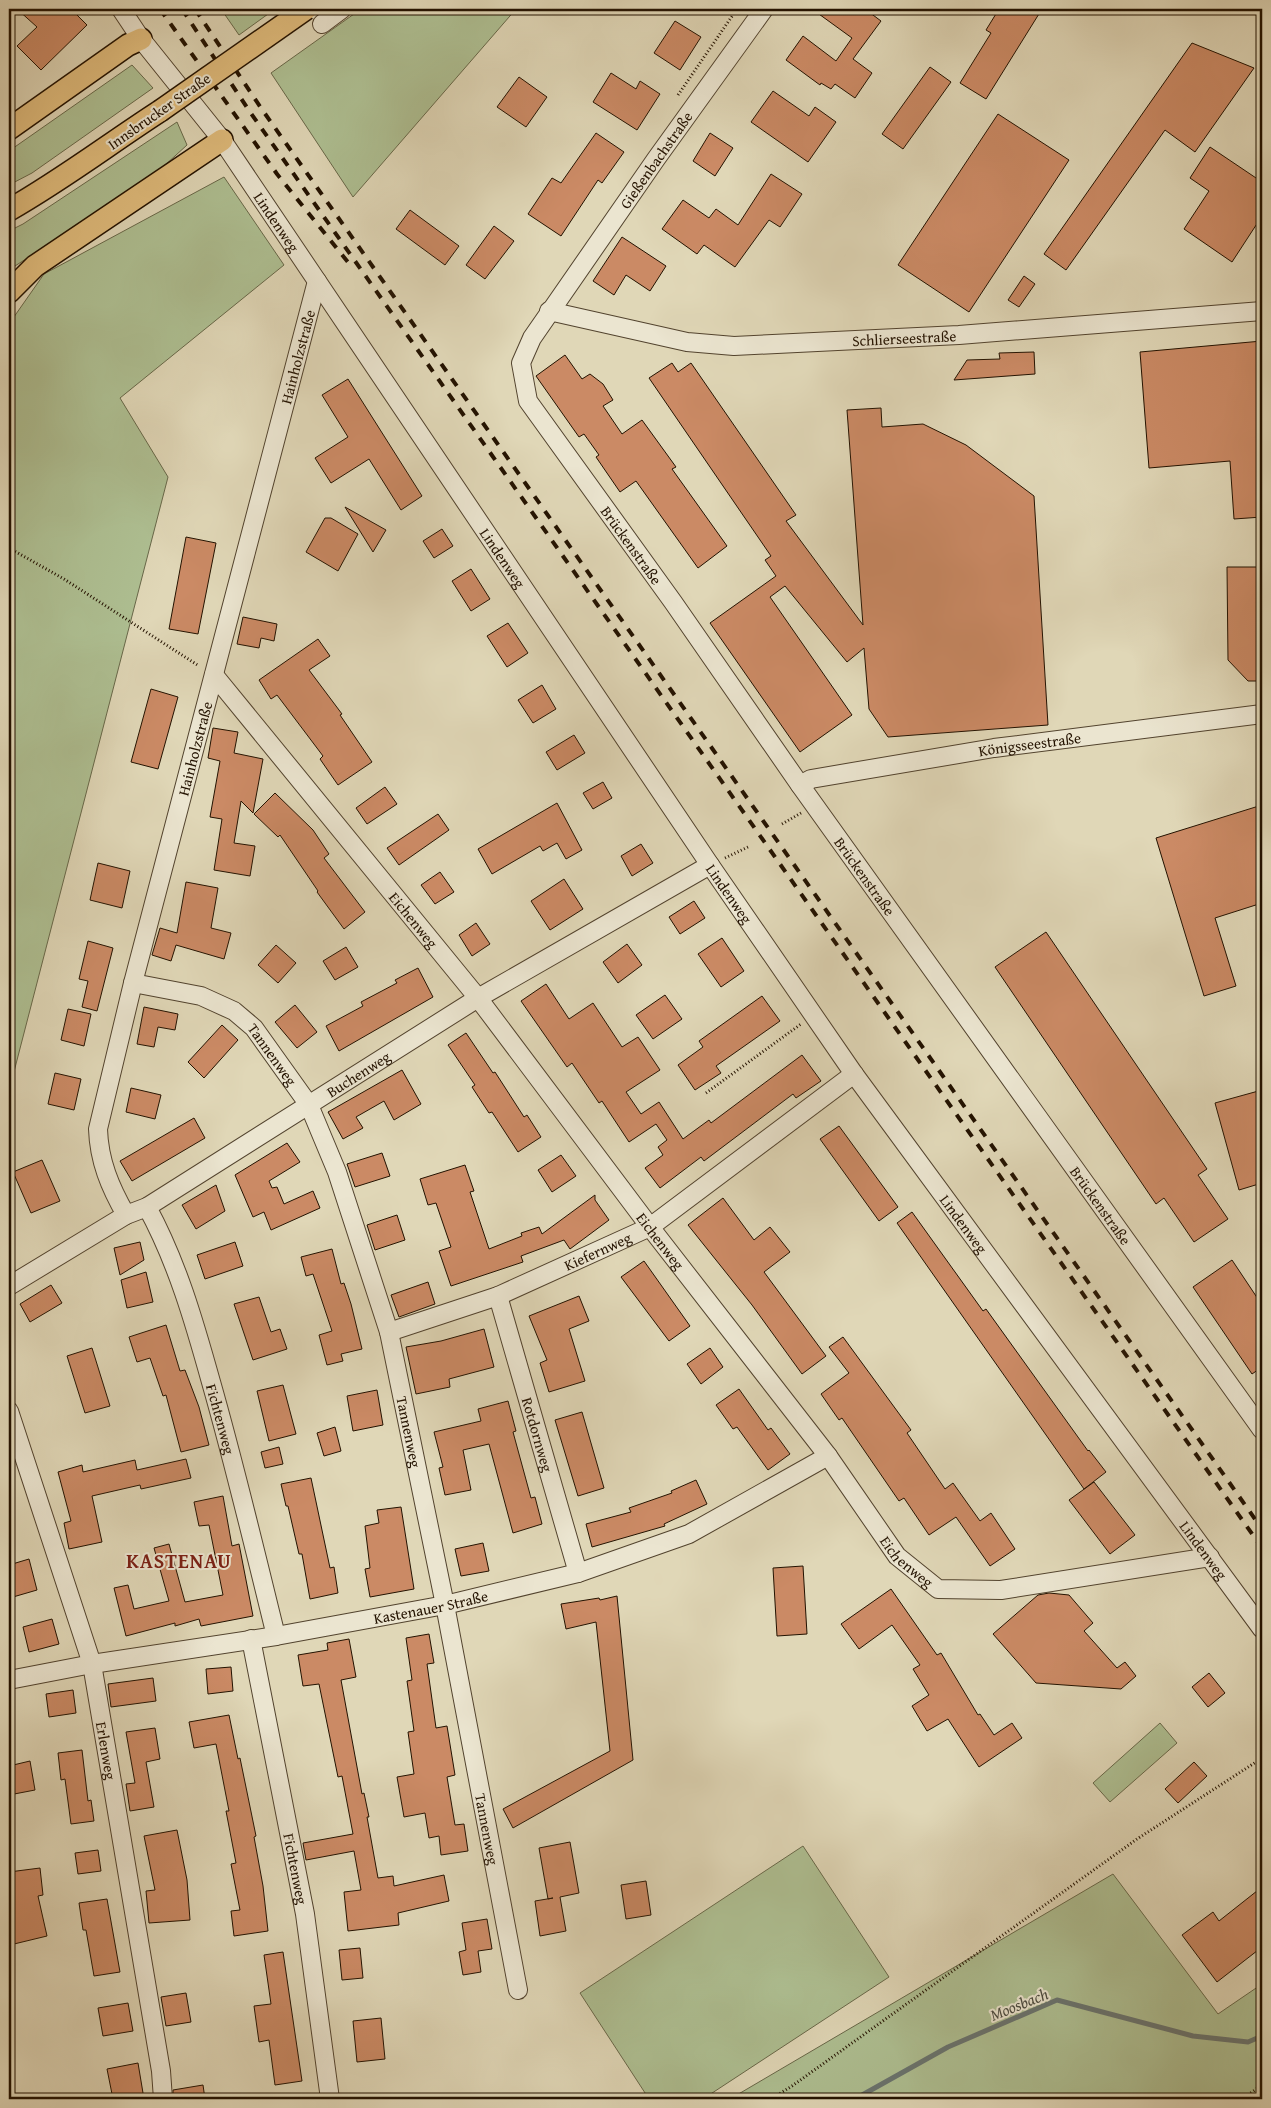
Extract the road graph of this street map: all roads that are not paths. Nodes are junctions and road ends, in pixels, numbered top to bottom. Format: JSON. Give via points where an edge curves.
{"nodes":[{"id":1,"x":121,"y":9,"type":"edge"},
{"id":2,"x":306,"y":9,"type":"edge"},
{"id":3,"x":342,"y":9,"type":"edge"},
{"id":4,"x":764,"y":9,"type":"edge"},
{"id":5,"x":322,"y":24,"type":"dead end"},
{"id":6,"x":141,"y":39,"type":"junction"},
{"id":7,"x":9,"y":129,"type":"edge"},
{"id":8,"x":222,"y":140,"type":"junction"},
{"id":9,"x":9,"y":210,"type":"edge"},
{"id":10,"x":317,"y":281,"type":"junction"},
{"id":11,"x":9,"y":292,"type":"edge"},
{"id":12,"x":549,"y":311,"type":"junction"},
{"id":13,"x":1262,"y":311,"type":"edge"},
{"id":14,"x":214,"y":675,"type":"junction"},
{"id":15,"x":1262,"y":714,"type":"edge"},
{"id":16,"x":800,"y":786,"type":"junction"},
{"id":17,"x":710,"y":865,"type":"junction"},
{"id":18,"x":133,"y":983,"type":"junction"},
{"id":19,"x":478,"y":998,"type":"junction"},
{"id":20,"x":854,"y":1074,"type":"junction"},
{"id":21,"x":310,"y":1105,"type":"junction"},
{"id":22,"x":147,"y":1207,"type":"junction"},
{"id":23,"x":126,"y":1215,"type":"junction"},
{"id":24,"x":650,"y":1228,"type":"junction"},
{"id":25,"x":9,"y":1286,"type":"edge"},
{"id":26,"x":498,"y":1296,"type":"junction"},
{"id":27,"x":389,"y":1332,"type":"junction"},
{"id":28,"x":9,"y":1411,"type":"edge"},
{"id":29,"x":1262,"y":1430,"type":"edge"},
{"id":30,"x":828,"y":1456,"type":"junction"},
{"id":31,"x":1210,"y":1557,"type":"junction"},
{"id":32,"x":578,"y":1573,"type":"junction"},
{"id":33,"x":445,"y":1605,"type":"junction"},
{"id":34,"x":1262,"y":1629,"type":"edge"},
{"id":35,"x":276,"y":1636,"type":"junction"},
{"id":36,"x":252,"y":1639,"type":"junction"},
{"id":37,"x":92,"y":1664,"type":"junction"},
{"id":38,"x":9,"y":1680,"type":"edge"},
{"id":39,"x":518,"y":1990,"type":"dead end"},
{"id":40,"x":163,"y":2099,"type":"edge"},
{"id":41,"x":330,"y":2099,"type":"edge"}],
"edges":[{"from":1,"to":6,"type":"street","name":"Lindenweg"},
{"from":2,"to":9,"type":"main road","name":"Innsbrucker Straße","bridge":true,"via":[[160,111]]},
{"from":3,"to":5,"type":"street"},
{"from":4,"to":12,"type":"street","name":"Gießenbachstraße"},
{"from":6,"to":7,"type":"main road"},
{"from":6,"to":8,"type":"street","name":"Lindenweg"},
{"from":8,"to":10,"type":"street","name":"Lindenweg"},
{"from":8,"to":11,"type":"main road","via":[[35,266]]},
{"from":10,"to":14,"type":"street","name":"Hainholzstraße"},
{"from":10,"to":17,"type":"street","name":"Lindenweg"},
{"from":12,"to":13,"type":"street","name":"Schlierseestraße","via":[[687,342],[734,346],[959,335]]},
{"from":12,"to":16,"type":"street","name":"Brückenstraße","via":[[520,363],[528,401]]},
{"from":14,"to":18,"type":"street","name":"Hainholzstraße"},
{"from":14,"to":19,"type":"street","name":"Eichenweg"},
{"from":15,"to":16,"type":"street","name":"Königsseestraße","via":[[994,748],[810,779]]},
{"from":16,"to":29,"type":"street","name":"Brückenstraße"},
{"from":17,"to":19,"type":"street","name":"Buchenweg"},
{"from":17,"to":20,"type":"street","name":"Lindenweg"},
{"from":18,"to":21,"type":"street","name":"Tannenweg","via":[[201,996],[234,1011],[254,1028]]},
{"from":18,"to":23,"type":"street","name":"Hainholzstraße","via":[[98,1129],[98,1149],[103,1167],[112,1192]]},
{"from":19,"to":21,"type":"street","name":"Buchenweg"},
{"from":19,"to":24,"type":"street","name":"Eichenweg"},
{"from":20,"to":24,"type":"street","name":"Kiefernweg"},
{"from":20,"to":31,"type":"street","name":"Lindenweg"},
{"from":21,"to":22,"type":"street","name":"Buchenweg"},
{"from":21,"to":27,"type":"street","name":"Tannenweg","via":[[337,1172]]},
{"from":22,"to":23,"type":"street","name":"Buchenweg"},
{"from":22,"to":35,"type":"street","name":"Fichtenweg","via":[[187,1298],[230,1447]]},
{"from":23,"to":25,"type":"street","name":"Buchenweg"},
{"from":24,"to":26,"type":"street","name":"Kiefernweg"},
{"from":24,"to":30,"type":"street","name":"Eichenweg"},
{"from":26,"to":27,"type":"street","name":"Kiefernweg"},
{"from":26,"to":32,"type":"street","name":"Rotdornweg"},
{"from":27,"to":33,"type":"street","name":"Tannenweg"},
{"from":28,"to":37,"type":"street","name":"Erlenweg"},
{"from":30,"to":31,"type":"street","name":"Eichenweg","via":[[897,1556],[938,1589],[1001,1590]]},
{"from":30,"to":32,"type":"street","name":"Kastenauer Straße","via":[[689,1534]]},
{"from":31,"to":34,"type":"street","name":"Lindenweg"},
{"from":32,"to":33,"type":"street","name":"Kastenauer Straße"},
{"from":33,"to":35,"type":"street","name":"Kastenauer Straße"},
{"from":33,"to":39,"type":"street","name":"Tannenweg"},
{"from":35,"to":36,"type":"street","name":"Kastenauer Straße"},
{"from":36,"to":37,"type":"street","name":"Kastenauer Straße"},
{"from":36,"to":41,"type":"street","name":"Fichtenweg","via":[[305,1914]]},
{"from":37,"to":38,"type":"street","name":"Kastenauer Straße"},
{"from":37,"to":40,"type":"street","name":"Erlenweg","via":[[161,2071]]}]}
